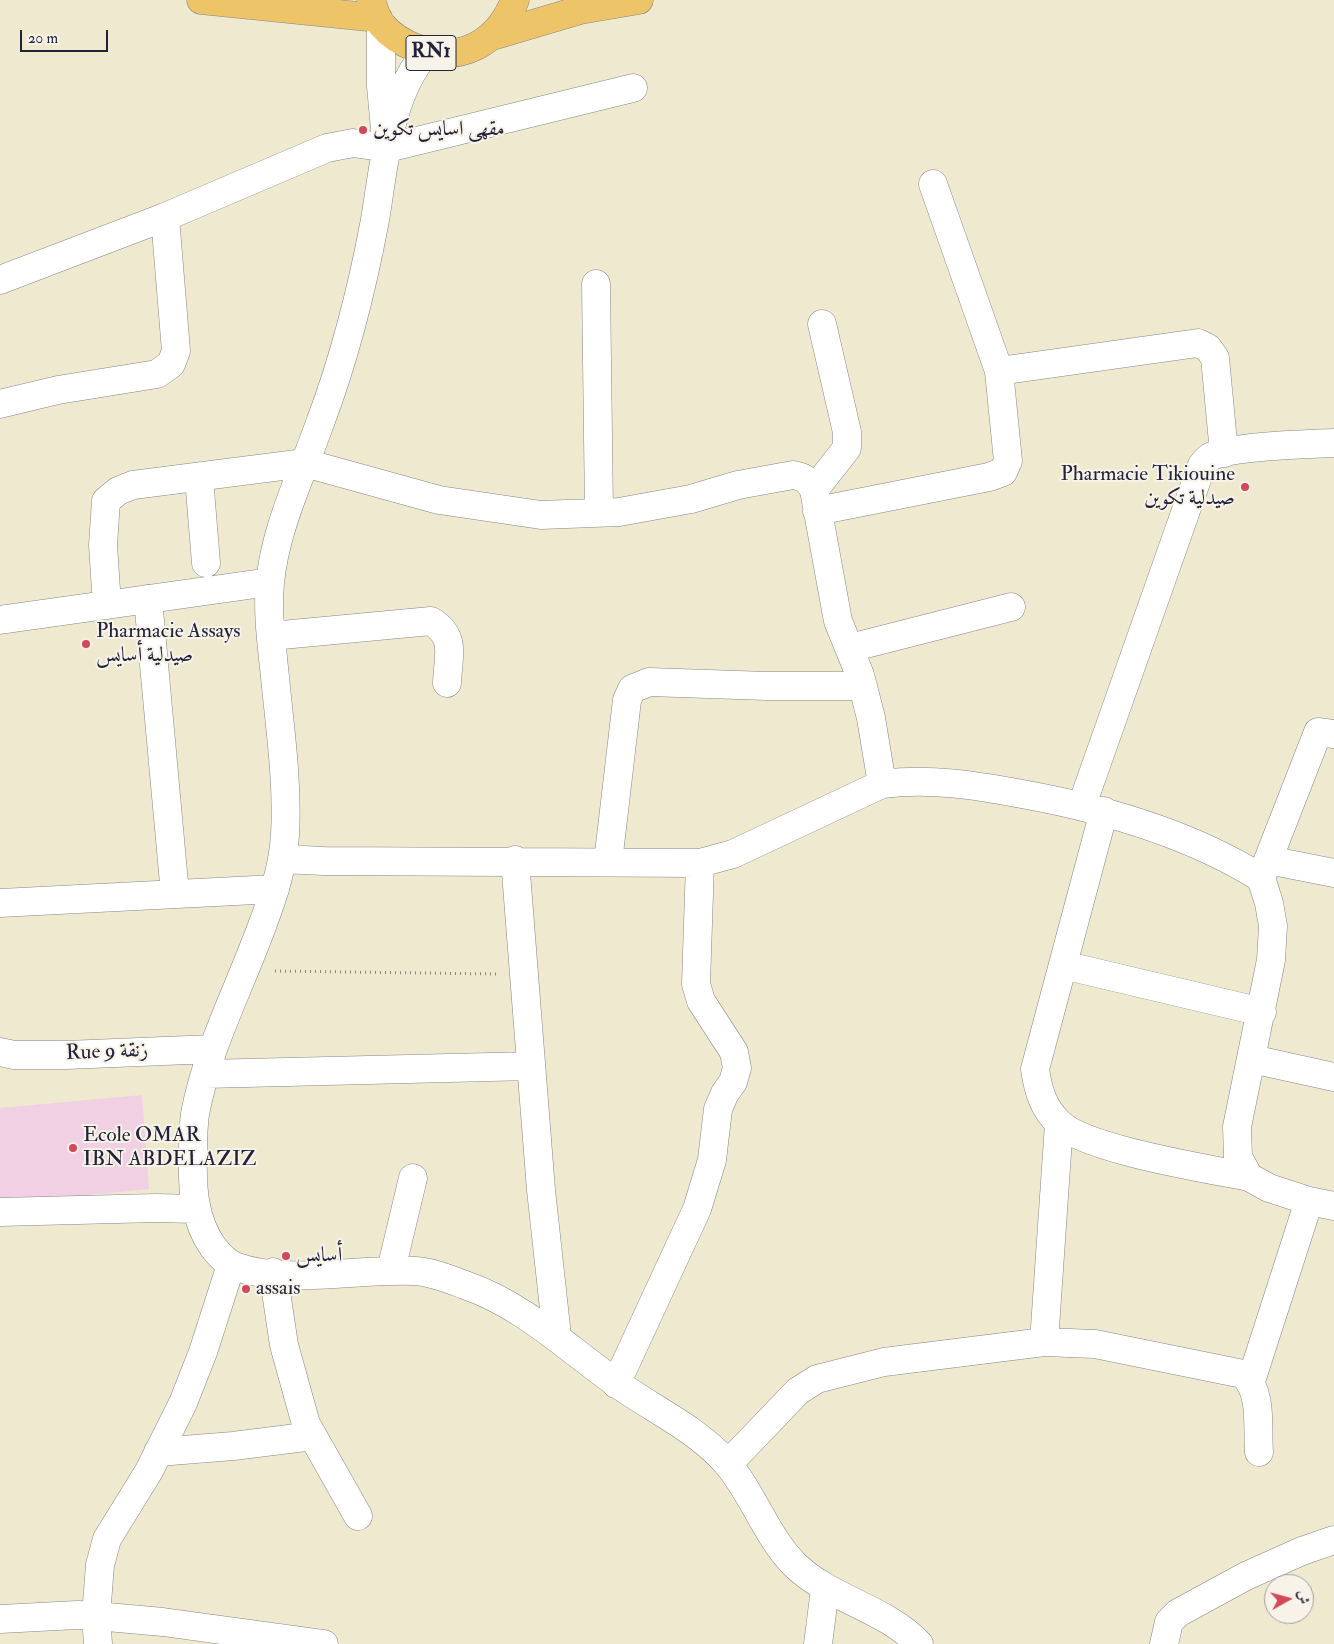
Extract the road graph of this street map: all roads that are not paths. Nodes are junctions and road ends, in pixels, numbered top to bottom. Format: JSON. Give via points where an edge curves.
{"nodes":[{"id":1,"x":200,"y":0,"type":"edge"},
{"id":2,"x":515,"y":0,"type":"edge"},
{"id":3,"x":639,"y":0,"type":"edge"},
{"id":4,"x":377,"y":14,"type":"edge"},
{"id":5,"x":492,"y":36,"type":"junction"},
{"id":6,"x":427,"y":52,"type":"junction"},
{"id":7,"x":633,"y":88,"type":"dead end"},
{"id":8,"x":388,"y":148,"type":"junction"},
{"id":9,"x":933,"y":184,"type":"dead end"},
{"id":10,"x":165,"y":217,"type":"junction"},
{"id":11,"x":0,"y":280,"type":"edge"},
{"id":12,"x":596,"y":284,"type":"dead end"},
{"id":13,"x":822,"y":324,"type":"dead end"},
{"id":14,"x":999,"y":371,"type":"junction"},
{"id":15,"x":0,"y":404,"type":"edge"},
{"id":16,"x":1334,"y":443,"type":"edge"},
{"id":17,"x":1224,"y":453,"type":"junction"},
{"id":18,"x":305,"y":463,"type":"junction"},
{"id":19,"x":199,"y":478,"type":"junction"},
{"id":20,"x":816,"y":501,"type":"junction"},
{"id":21,"x":599,"y":512,"type":"junction"},
{"id":22,"x":206,"y":563,"type":"dead end"},
{"id":23,"x":270,"y":582,"type":"junction"},
{"id":24,"x":148,"y":599,"type":"junction"},
{"id":25,"x":107,"y":605,"type":"junction"},
{"id":26,"x":1011,"y":607,"type":"dead end"},
{"id":27,"x":0,"y":620,"type":"edge"},
{"id":28,"x":271,"y":636,"type":"junction"},
{"id":29,"x":850,"y":648,"type":"junction"},
{"id":30,"x":447,"y":683,"type":"dead end"},
{"id":31,"x":863,"y":686,"type":"junction"},
{"id":32,"x":1334,"y":734,"type":"edge"},
{"id":33,"x":882,"y":784,"type":"junction"},
{"id":34,"x":1093,"y":808,"type":"junction"},
{"id":35,"x":282,"y":859,"type":"junction"},
{"id":36,"x":515,"y":860,"type":"junction"},
{"id":37,"x":608,"y":862,"type":"junction"},
{"id":38,"x":700,"y":863,"type":"junction"},
{"id":39,"x":1264,"y":869,"type":"junction"},
{"id":40,"x":1334,"y":873,"type":"edge"},
{"id":41,"x":275,"y":889,"type":"junction"},
{"id":42,"x":175,"y":894,"type":"junction"},
{"id":43,"x":0,"y":903,"type":"edge"},
{"id":44,"x":1063,"y":965,"type":"junction"},
{"id":45,"x":1262,"y":1012,"type":"junction"},
{"id":46,"x":214,"y":1049,"type":"junction"},
{"id":47,"x":0,"y":1052,"type":"edge"},
{"id":48,"x":1252,"y":1058,"type":"junction"},
{"id":49,"x":531,"y":1066,"type":"junction"},
{"id":50,"x":205,"y":1074,"type":"junction"},
{"id":51,"x":1334,"y":1076,"type":"edge"},
{"id":52,"x":1060,"y":1124,"type":"junction"},
{"id":53,"x":1249,"y":1177,"type":"junction"},
{"id":54,"x":414,"y":1178,"type":"dead end"},
{"id":55,"x":1321,"y":1204,"type":"edge"},
{"id":56,"x":196,"y":1209,"type":"junction"},
{"id":57,"x":0,"y":1212,"type":"edge"},
{"id":58,"x":231,"y":1265,"type":"junction"},
{"id":59,"x":391,"y":1270,"type":"junction"},
{"id":60,"x":273,"y":1272,"type":"junction"},
{"id":61,"x":557,"y":1336,"type":"junction"},
{"id":62,"x":1044,"y":1342,"type":"junction"},
{"id":63,"x":1251,"y":1381,"type":"junction"},
{"id":64,"x":616,"y":1384,"type":"junction"},
{"id":65,"x":313,"y":1436,"type":"junction"},
{"id":66,"x":158,"y":1452,"type":"junction"},
{"id":67,"x":1259,"y":1452,"type":"dead end"},
{"id":68,"x":728,"y":1464,"type":"junction"},
{"id":69,"x":358,"y":1516,"type":"dead end"},
{"id":70,"x":1334,"y":1540,"type":"edge"},
{"id":71,"x":825,"y":1589,"type":"junction"},
{"id":72,"x":96,"y":1616,"type":"junction"},
{"id":73,"x":0,"y":1619,"type":"edge"},
{"id":74,"x":273,"y":1641,"type":"edge"},
{"id":75,"x":98,"y":1644,"type":"edge"},
{"id":76,"x":324,"y":1644,"type":"edge"},
{"id":77,"x":818,"y":1644,"type":"edge"},
{"id":78,"x":919,"y":1644,"type":"edge"},
{"id":79,"x":1164,"y":1644,"type":"edge"}],
"edges":[{"from":1,"to":4,"type":"highway"},
{"from":2,"to":5,"type":"highway","number":"RN1","via":[[508,17]]},
{"from":3,"to":5,"type":"highway","number":"RN1","via":[[580,10]]},
{"from":4,"to":6,"type":"highway","number":"RN1","via":[[401,42]]},
{"from":4,"to":8,"type":"street"},
{"from":5,"to":6,"type":"highway","number":"RN1","via":[[476,47],[458,53]]},
{"from":6,"to":8,"type":"street","via":[[406,81]]},
{"from":7,"to":8,"type":"street"},
{"from":8,"to":10,"type":"street","via":[[353,143],[327,148]]},
{"from":8,"to":18,"type":"street","via":[[366,270],[350,334]]},
{"from":9,"to":14,"type":"street"},
{"from":10,"to":11,"type":"street"},
{"from":10,"to":15,"type":"street","via":[[176,351],[171,364],[157,374],[58,390]]},
{"from":12,"to":21,"type":"street"},
{"from":13,"to":20,"type":"street","via":[[847,432],[847,448]]},
{"from":14,"to":17,"type":"street","via":[[1198,344],[1208,348],[1215,358]]},
{"from":14,"to":20,"type":"street","via":[[1008,461],[1003,472],[989,477]]},
{"from":16,"to":17,"type":"street"},
{"from":17,"to":34,"type":"street","via":[[1210,457],[1202,465]]},
{"from":18,"to":19,"type":"street"},
{"from":18,"to":21,"type":"street","via":[[439,500],[541,515]]},
{"from":18,"to":23,"type":"street","via":[[284,520]]},
{"from":19,"to":22,"type":"street"},
{"from":19,"to":25,"type":"street","via":[[133,485],[106,501],[102,545]]},
{"from":20,"to":21,"type":"street","via":[[808,480],[793,475],[738,485],[690,499],[619,512]]},
{"from":20,"to":29,"type":"street","via":[[838,621]]},
{"from":23,"to":24,"type":"street"},
{"from":23,"to":28,"type":"street"},
{"from":24,"to":25,"type":"street"},
{"from":24,"to":42,"type":"street"},
{"from":25,"to":27,"type":"street"},
{"from":26,"to":29,"type":"street"},
{"from":28,"to":30,"type":"street","via":[[431,621],[444,629],[449,641]]},
{"from":28,"to":35,"type":"street","via":[[283,765],[285,833]]},
{"from":29,"to":31,"type":"street"},
{"from":31,"to":33,"type":"street"},
{"from":31,"to":37,"type":"street","via":[[649,682],[632,689],[627,700]]},
{"from":32,"to":39,"type":"street","via":[[1318,732]]},
{"from":33,"to":34,"type":"street","via":[[962,782]]},
{"from":33,"to":38,"type":"street","via":[[733,854]]},
{"from":34,"to":39,"type":"street"},
{"from":34,"to":44,"type":"street"},
{"from":35,"to":36,"type":"street"},
{"from":35,"to":41,"type":"street"},
{"from":36,"to":37,"type":"street"},
{"from":36,"to":49,"type":"street"},
{"from":37,"to":38,"type":"street"},
{"from":38,"to":64,"type":"street","via":[[696,984],[701,1001],[734,1052],[737,1068],[718,1109],[712,1160],[697,1208]]},
{"from":39,"to":40,"type":"street"},
{"from":39,"to":45,"type":"street","via":[[1273,926]]},
{"from":41,"to":42,"type":"street"},
{"from":41,"to":46,"type":"street"},
{"from":42,"to":43,"type":"street"},
{"from":44,"to":45,"type":"street"},
{"from":44,"to":52,"type":"street","via":[[1035,1069],[1038,1090],[1047,1110]]},
{"from":45,"to":48,"type":"street"},
{"from":46,"to":47,"type":"street","name":"Rue 9 زنقة","via":[[66,1055]]},
{"from":46,"to":50,"type":"street"},
{"from":48,"to":51,"type":"street"},
{"from":48,"to":53,"type":"street","via":[[1237,1127],[1238,1157]]},
{"from":49,"to":50,"type":"street"},
{"from":49,"to":61,"type":"street"},
{"from":50,"to":56,"type":"street","via":[[194,1118],[192,1182]]},
{"from":52,"to":53,"type":"street","via":[[1074,1134],[1126,1150]]},
{"from":52,"to":62,"type":"street"},
{"from":53,"to":55,"type":"street","via":[[1269,1188]]},
{"from":54,"to":59,"type":"street"},
{"from":55,"to":63,"type":"street"},
{"from":56,"to":57,"type":"street"},
{"from":56,"to":58,"type":"street","via":[[213,1246]]},
{"from":58,"to":60,"type":"street"},
{"from":58,"to":66,"type":"street","via":[[203,1352],[183,1403]]},
{"from":59,"to":60,"type":"street","via":[[304,1275]]},
{"from":59,"to":61,"type":"street","via":[[423,1271],[472,1287],[526,1315]]},
{"from":60,"to":65,"type":"street","via":[[284,1345],[306,1424]]},
{"from":61,"to":64,"type":"street"},
{"from":62,"to":63,"type":"street","via":[[1095,1344],[1230,1370]]},
{"from":62,"to":68,"type":"street","via":[[884,1362],[817,1379],[798,1392]]},
{"from":63,"to":67,"type":"street","via":[[1256,1394]]},
{"from":64,"to":68,"type":"street","via":[[681,1423]]},
{"from":65,"to":66,"type":"street"},
{"from":65,"to":69,"type":"street"},
{"from":66,"to":72,"type":"street","via":[[107,1539],[100,1565]]},
{"from":68,"to":71,"type":"street","via":[[792,1563]]},
{"from":70,"to":79,"type":"street","via":[[1246,1576],[1178,1613],[1169,1622]]},
{"from":71,"to":77,"type":"street"},
{"from":71,"to":78,"type":"street","via":[[886,1618]]},
{"from":72,"to":73,"type":"street"},
{"from":72,"to":74,"type":"street","via":[[163,1622]]},
{"from":72,"to":75,"type":"street"},
{"from":74,"to":76,"type":"street"}]}
